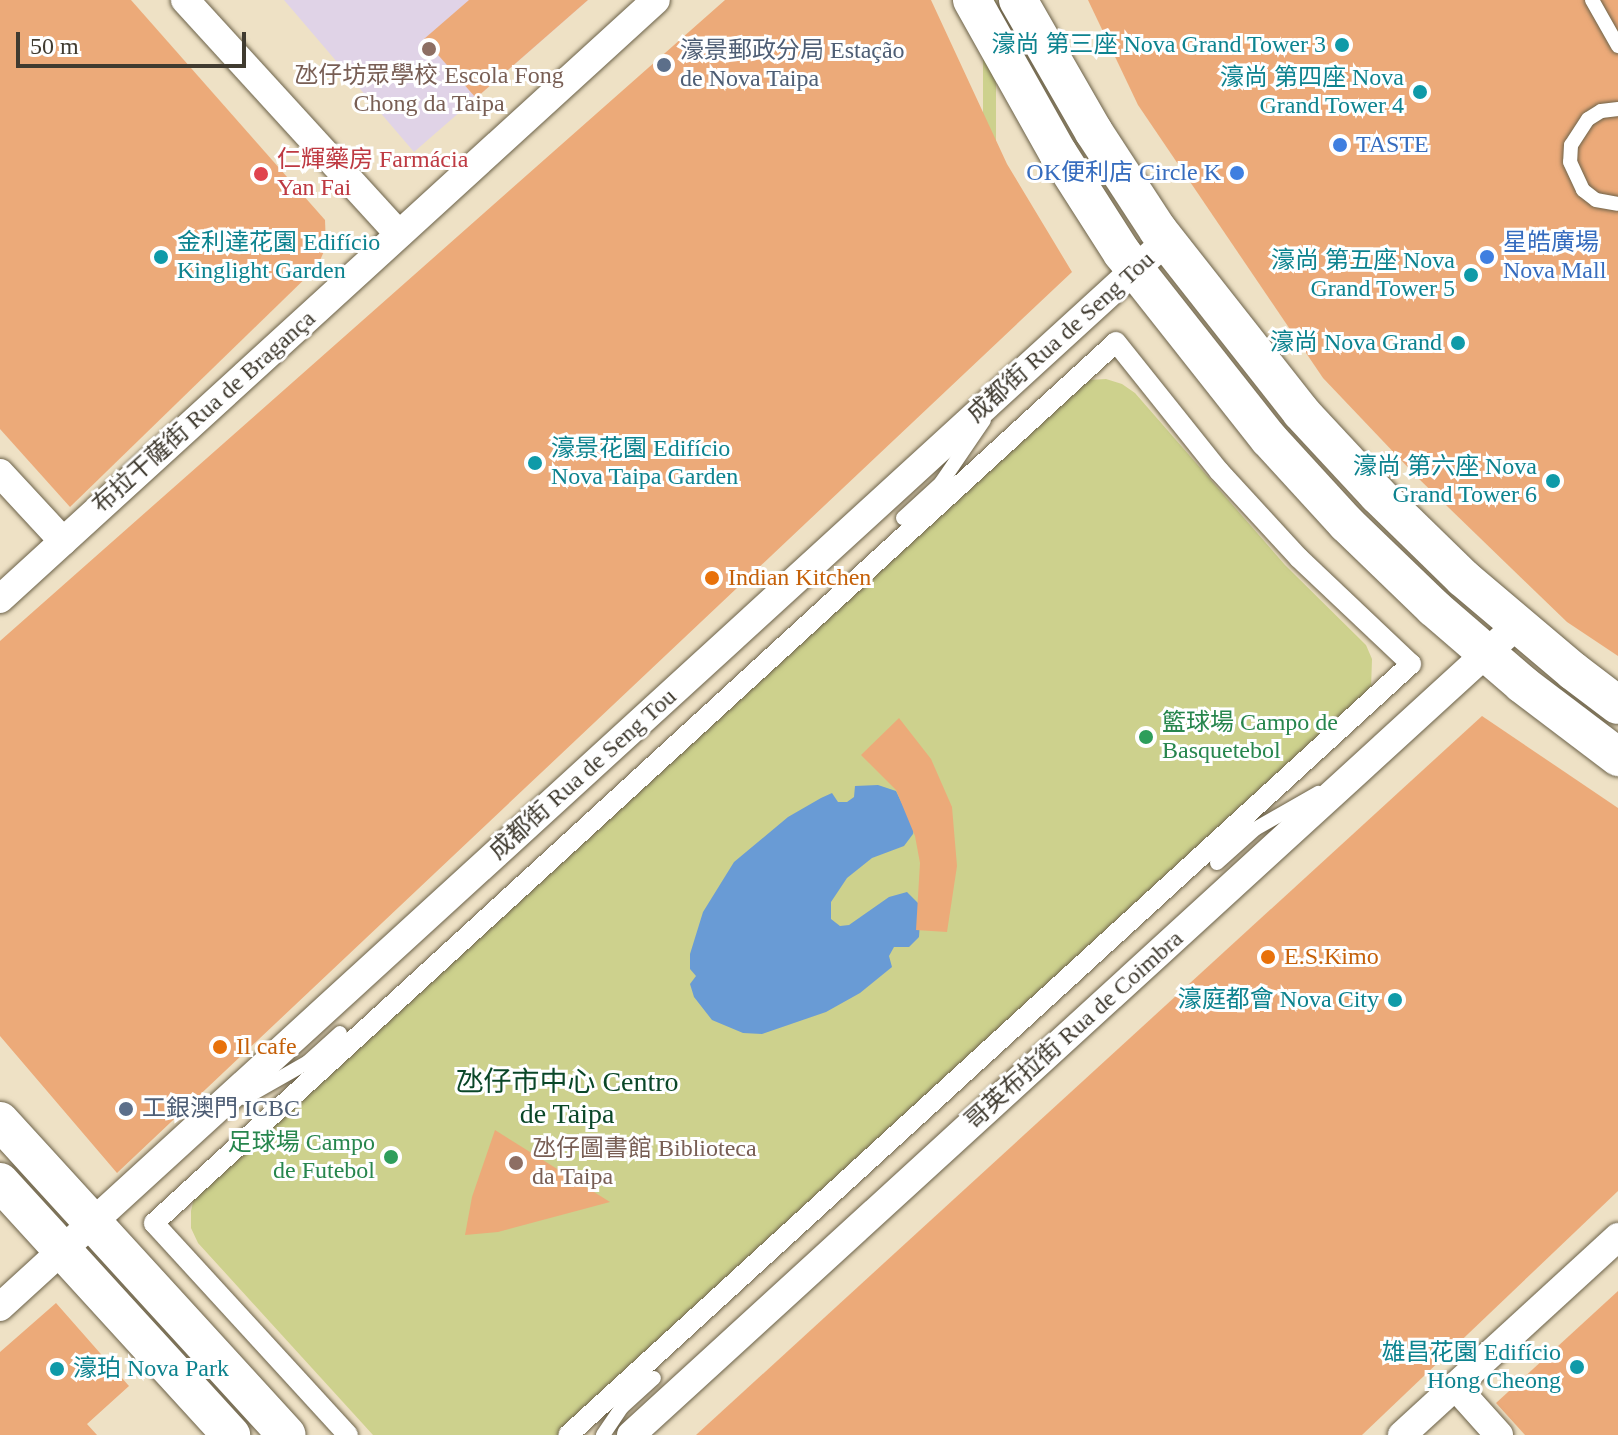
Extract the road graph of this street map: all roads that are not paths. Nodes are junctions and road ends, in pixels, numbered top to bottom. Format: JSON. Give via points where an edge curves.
{"nodes":[{"id":1,"x":185,"y":0,"type":"edge"},
{"id":2,"x":656,"y":0,"type":"edge"},
{"id":3,"x":972,"y":0,"type":"edge"},
{"id":4,"x":1018,"y":0,"type":"edge"},
{"id":5,"x":1592,"y":0,"type":"edge"},
{"id":6,"x":1618,"y":46,"type":"edge"},
{"id":7,"x":1618,"y":109,"type":"edge"},
{"id":8,"x":1618,"y":204,"type":"edge"},
{"id":9,"x":399,"y":234,"type":"junction"},
{"id":10,"x":1166,"y":241,"type":"junction"},
{"id":11,"x":1135,"y":270,"type":"junction"},
{"id":12,"x":1007,"y":387,"type":"junction"},
{"id":13,"x":0,"y":473,"type":"edge"},
{"id":14,"x":903,"y":518,"type":"dead end"},
{"id":15,"x":63,"y":541,"type":"junction"},
{"id":16,"x":0,"y":599,"type":"edge"},
{"id":17,"x":1517,"y":625,"type":"junction"},
{"id":18,"x":1486,"y":653,"type":"junction"},
{"id":19,"x":1618,"y":705,"type":"edge"},
{"id":20,"x":1618,"y":757,"type":"edge"},
{"id":21,"x":1357,"y":771,"type":"junction"},
{"id":22,"x":1217,"y":863,"type":"dead end"},
{"id":23,"x":340,"y":1033,"type":"dead end"},
{"id":24,"x":206,"y":1119,"type":"junction"},
{"id":25,"x":0,"y":1121,"type":"edge"},
{"id":26,"x":0,"y":1182,"type":"edge"},
{"id":27,"x":92,"y":1222,"type":"junction"},
{"id":28,"x":1618,"y":1237,"type":"edge"},
{"id":29,"x":62,"y":1250,"type":"junction"},
{"id":30,"x":0,"y":1307,"type":"edge"},
{"id":31,"x":654,"y":1378,"type":"dead end"},
{"id":32,"x":1455,"y":1386,"type":"junction"},
{"id":33,"x":231,"y":1435,"type":"edge"},
{"id":34,"x":287,"y":1435,"type":"edge"},
{"id":35,"x":348,"y":1435,"type":"edge"},
{"id":36,"x":568,"y":1435,"type":"edge"},
{"id":37,"x":603,"y":1435,"type":"edge"},
{"id":38,"x":631,"y":1435,"type":"edge"},
{"id":39,"x":1402,"y":1435,"type":"edge"},
{"id":40,"x":1499,"y":1435,"type":"edge"}],
"edges":[{"from":1,"to":9,"type":"street"},
{"from":2,"to":9,"type":"street","name":"布拉干薩街 Rua de Bragança"},
{"from":3,"to":11,"type":"main road","via":[[1058,153]]},
{"from":4,"to":10,"type":"main road","via":[[1094,132]]},
{"from":5,"to":6,"type":"lane"},
{"from":7,"to":8,"type":"lane","via":[[1588,119],[1571,145],[1570,162],[1583,190],[1596,200]]},
{"from":9,"to":15,"type":"street","name":"布拉干薩街 Rua de Bragança"},
{"from":10,"to":11,"type":"street","name":"成都街 Rua de Seng Tou"},
{"from":10,"to":17,"type":"main road","via":[[1301,412],[1378,495]]},
{"from":11,"to":12,"type":"street","name":"成都街 Rua de Seng Tou"},
{"from":11,"to":18,"type":"main road","via":[[1269,439],[1347,524]]},
{"from":12,"to":14,"type":"lane","via":[[941,483]]},
{"from":12,"to":24,"type":"street","name":"成都街 Rua de Seng Tou"},
{"from":13,"to":15,"type":"street"},
{"from":15,"to":16,"type":"street","name":"布拉干薩街 Rua de Bragança"},
{"from":17,"to":18,"type":"street","name":"哥英布拉街 Rua de Coimbra"},
{"from":17,"to":19,"type":"main road"},
{"from":18,"to":20,"type":"main road"},
{"from":18,"to":21,"type":"street","name":"哥英布拉街 Rua de Coimbra"},
{"from":21,"to":22,"type":"lane","via":[[1255,829]]},
{"from":21,"to":38,"type":"street","name":"哥英布拉街 Rua de Coimbra"},
{"from":23,"to":24,"type":"lane","via":[[308,1062]]},
{"from":24,"to":27,"type":"street","name":"成都街 Rua de Seng Tou"},
{"from":25,"to":27,"type":"main road"},
{"from":26,"to":29,"type":"main road"},
{"from":27,"to":29,"type":"street","name":"成都街 Rua de Seng Tou"},
{"from":27,"to":34,"type":"main road"},
{"from":28,"to":32,"type":"street"},
{"from":29,"to":30,"type":"street","name":"成都街 Rua de Seng Tou"},
{"from":29,"to":33,"type":"main road"},
{"from":31,"to":37,"type":"lane","via":[[622,1407]]},
{"from":32,"to":39,"type":"street"},
{"from":32,"to":40,"type":"street"},
{"from":35,"to":36,"type":"street","via":[[154,1223],[1116,342],[1299,558],[1411,664]]}]}
